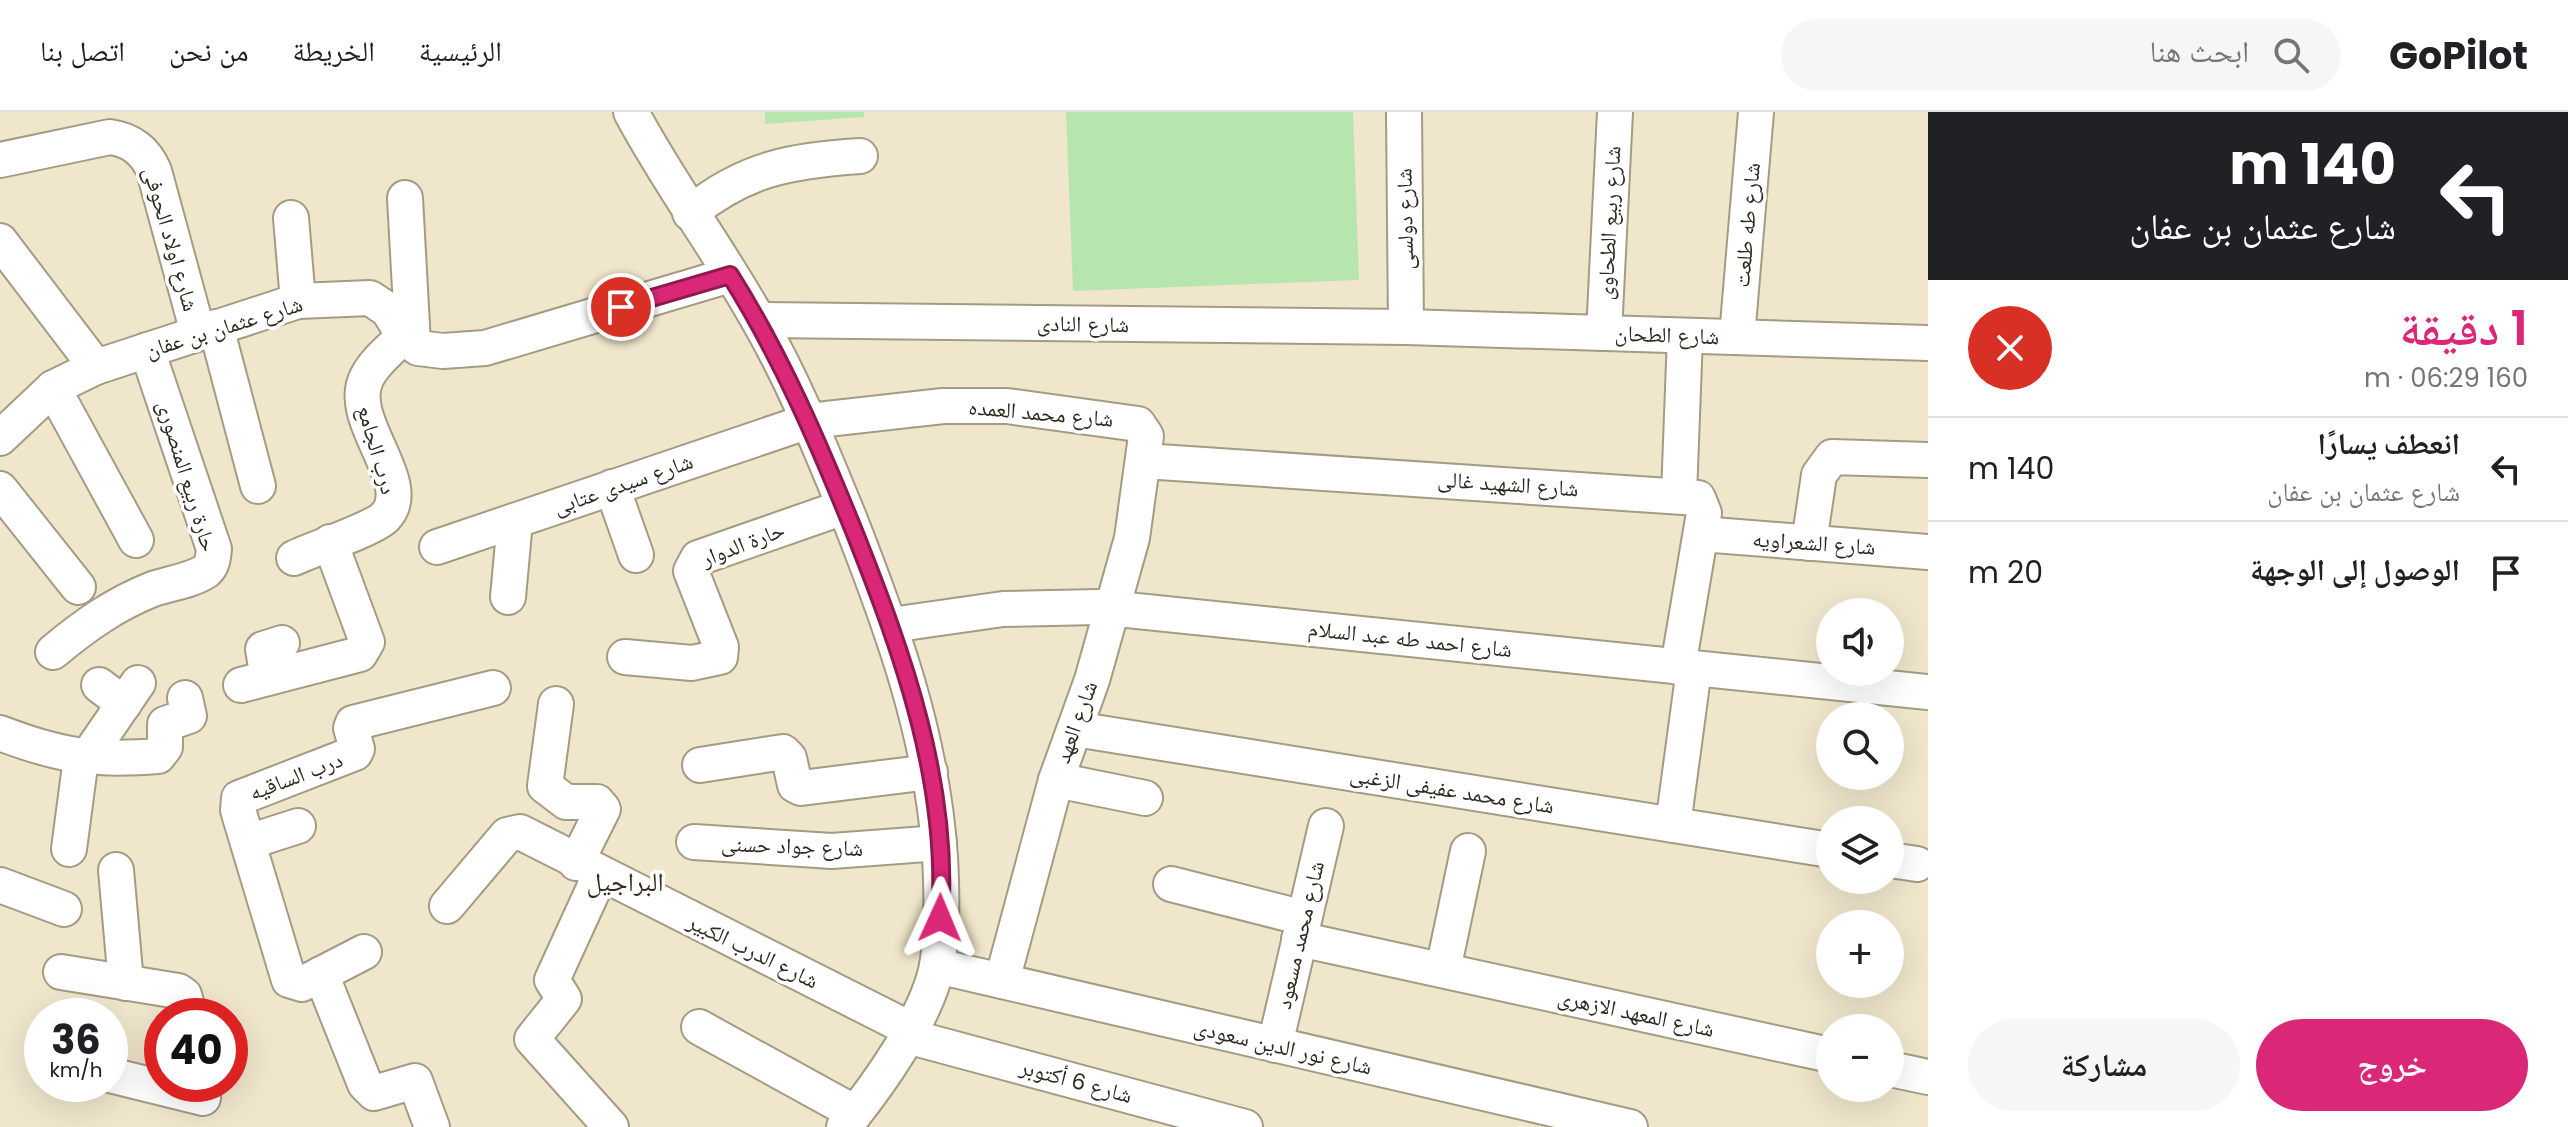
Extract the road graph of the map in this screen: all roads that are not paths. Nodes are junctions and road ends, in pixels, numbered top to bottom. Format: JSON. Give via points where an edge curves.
{"nodes":[{"id":1,"x":631,"y":112,"type":"edge"},
{"id":2,"x":1404,"y":112,"type":"edge"},
{"id":3,"x":1615,"y":112,"type":"edge"},
{"id":4,"x":1756,"y":112,"type":"edge"},
{"id":5,"x":860,"y":156,"type":"dead end"},
{"id":6,"x":0,"y":160,"type":"edge"},
{"id":7,"x":405,"y":198,"type":"dead end"},
{"id":8,"x":690,"y":213,"type":"junction"},
{"id":9,"x":291,"y":218,"type":"dead end"},
{"id":10,"x":0,"y":241,"type":"edge"},
{"id":11,"x":730,"y":275,"type":"junction"},
{"id":12,"x":298,"y":301,"type":"junction"},
{"id":13,"x":759,"y":320,"type":"junction"},
{"id":14,"x":1406,"y":327,"type":"junction"},
{"id":15,"x":207,"y":330,"type":"junction"},
{"id":16,"x":1604,"y":333,"type":"junction"},
{"id":17,"x":1685,"y":336,"type":"junction"},
{"id":18,"x":1737,"y":337,"type":"junction"},
{"id":19,"x":409,"y":340,"type":"junction"},
{"id":20,"x":1928,"y":343,"type":"edge"},
{"id":21,"x":147,"y":350,"type":"junction"},
{"id":22,"x":96,"y":367,"type":"junction"},
{"id":23,"x":53,"y":388,"type":"junction"},
{"id":24,"x":809,"y":421,"type":"junction"},
{"id":25,"x":0,"y":438,"type":"edge"},
{"id":26,"x":1928,"y":460,"type":"edge"},
{"id":27,"x":1144,"y":461,"type":"junction"},
{"id":28,"x":258,"y":486,"type":"dead end"},
{"id":29,"x":612,"y":487,"type":"junction"},
{"id":30,"x":0,"y":489,"type":"edge"},
{"id":31,"x":1679,"y":495,"type":"junction"},
{"id":32,"x":844,"y":507,"type":"junction"},
{"id":33,"x":515,"y":521,"type":"junction"},
{"id":34,"x":1701,"y":534,"type":"junction"},
{"id":35,"x":136,"y":540,"type":"dead end"},
{"id":36,"x":330,"y":542,"type":"junction"},
{"id":37,"x":1809,"y":543,"type":"junction"},
{"id":38,"x":437,"y":547,"type":"dead end"},
{"id":39,"x":1928,"y":552,"type":"edge"},
{"id":40,"x":636,"y":555,"type":"dead end"},
{"id":41,"x":294,"y":558,"type":"dead end"},
{"id":42,"x":78,"y":587,"type":"dead end"},
{"id":43,"x":508,"y":597,"type":"dead end"},
{"id":44,"x":1113,"y":608,"type":"junction"},
{"id":45,"x":891,"y":625,"type":"junction"},
{"id":46,"x":282,"y":643,"type":"dead end"},
{"id":47,"x":53,"y":652,"type":"dead end"},
{"id":48,"x":625,"y":657,"type":"dead end"},
{"id":49,"x":1686,"y":668,"type":"junction"},
{"id":50,"x":493,"y":688,"type":"dead end"},
{"id":51,"x":120,"y":691,"type":"dead end"},
{"id":52,"x":1928,"y":692,"type":"edge"},
{"id":53,"x":185,"y":698,"type":"dead end"},
{"id":54,"x":556,"y":704,"type":"dead end"},
{"id":55,"x":1075,"y":729,"type":"junction"},
{"id":56,"x":0,"y":733,"type":"edge"},
{"id":57,"x":83,"y":758,"type":"junction"},
{"id":58,"x":700,"y":765,"type":"dead end"},
{"id":59,"x":930,"y":772,"type":"junction"},
{"id":60,"x":1056,"y":780,"type":"junction"},
{"id":61,"x":1145,"y":798,"type":"dead end"},
{"id":62,"x":1673,"y":825,"type":"junction"},
{"id":63,"x":298,"y":826,"type":"dead end"},
{"id":64,"x":1326,"y":826,"type":"dead end"},
{"id":65,"x":248,"y":842,"type":"junction"},
{"id":66,"x":694,"y":842,"type":"dead end"},
{"id":67,"x":939,"y":843,"type":"junction"},
{"id":68,"x":1816,"y":848,"type":"edge"},
{"id":69,"x":69,"y":849,"type":"dead end"},
{"id":70,"x":1468,"y":851,"type":"dead end"},
{"id":71,"x":588,"y":869,"type":"junction"},
{"id":72,"x":116,"y":870,"type":"dead end"},
{"id":73,"x":1171,"y":884,"type":"dead end"},
{"id":74,"x":0,"y":885,"type":"edge"},
{"id":75,"x":447,"y":906,"type":"dead end"},
{"id":76,"x":64,"y":909,"type":"dead end"},
{"id":77,"x":1302,"y":928,"type":"junction"},
{"id":78,"x":364,"y":952,"type":"dead end"},
{"id":79,"x":937,"y":966,"type":"junction"},
{"id":80,"x":1443,"y":970,"type":"junction"},
{"id":81,"x":61,"y":972,"type":"dead end"},
{"id":82,"x":321,"y":974,"type":"junction"},
{"id":83,"x":1002,"y":981,"type":"junction"},
{"id":84,"x":126,"y":983,"type":"junction"},
{"id":85,"x":185,"y":998,"type":"edge"},
{"id":86,"x":699,"y":1027,"type":"dead end"},
{"id":87,"x":908,"y":1032,"type":"junction"},
{"id":88,"x":1275,"y":1045,"type":"junction"},
{"id":89,"x":1816,"y":1052,"type":"edge"},
{"id":90,"x":1904,"y":1072,"type":"edge"},
{"id":91,"x":1928,"y":1077,"type":"edge"},
{"id":92,"x":128,"y":1081,"type":"edge"},
{"id":93,"x":201,"y":1103,"type":"edge"},
{"id":94,"x":854,"y":1122,"type":"edge"},
{"id":95,"x":432,"y":1127,"type":"edge"},
{"id":96,"x":611,"y":1127,"type":"edge"},
{"id":97,"x":1245,"y":1127,"type":"edge"},
{"id":98,"x":1630,"y":1127,"type":"edge"}],
"edges":[{"from":1,"to":8,"type":"street"},
{"from":2,"to":14,"type":"street","name":"شارع دولسى"},
{"from":3,"to":16,"type":"street","name":"شارع ربيع الطحاوى"},
{"from":4,"to":18,"type":"street","name":"شارع طه طلعت"},
{"from":5,"to":8,"type":"street","via":[[793,161],[765,169],[712,195]]},
{"from":6,"to":15,"type":"street","name":"شارع اولاد الحوفى","via":[[110,137],[142,150],[154,171]]},
{"from":7,"to":19,"type":"street"},
{"from":8,"to":11,"type":"street"},
{"from":9,"to":12,"type":"street"},
{"from":10,"to":22,"type":"street"},
{"from":11,"to":13,"type":"street"},
{"from":11,"to":19,"type":"street","via":[[485,348],[443,351]]},
{"from":12,"to":15,"type":"street","name":"شارع عثمان بن عفان"},
{"from":12,"to":19,"type":"street","name":"شارع عثمان بن عفان","via":[[370,298],[388,310]]},
{"from":13,"to":14,"type":"street","name":"شارع النادى"},
{"from":13,"to":24,"type":"street"},
{"from":14,"to":16,"type":"street","name":"شارع الطحان"},
{"from":15,"to":21,"type":"street","name":"شارع عثمان بن عفان"},
{"from":15,"to":28,"type":"street"},
{"from":16,"to":17,"type":"street","name":"شارع الطحان"},
{"from":17,"to":18,"type":"street","name":"شارع الطحان"},
{"from":17,"to":31,"type":"street"},
{"from":18,"to":20,"type":"street","name":"شارع الطحان"},
{"from":19,"to":36,"type":"street","name":"درب الجامع","via":[[366,378],[362,398],[393,485],[394,502],[384,518]]},
{"from":21,"to":22,"type":"street","name":"شارع عثمان بن عفان"},
{"from":21,"to":47,"type":"street","name":"حارة ربيع المنصورى","via":[[214,549],[213,561],[198,575],[153,589],[89,622]]},
{"from":22,"to":23,"type":"street","name":"شارع عثمان بن عفان"},
{"from":23,"to":25,"type":"street","name":"شارع عثمان بن عفان"},
{"from":23,"to":35,"type":"street"},
{"from":24,"to":27,"type":"street","name":"شارع محمد العمده","via":[[943,406],[1007,406],[1138,424],[1146,436]]},
{"from":24,"to":29,"type":"street","name":"شارع سيدى عتابى"},
{"from":24,"to":32,"type":"street"},
{"from":26,"to":37,"type":"street","via":[[1832,457],[1819,475]]},
{"from":27,"to":31,"type":"street","name":"شارع الشهيد غالى"},
{"from":27,"to":44,"type":"street","name":"شارع العهد","via":[[1132,538]]},
{"from":29,"to":33,"type":"street","name":"شارع سيدى عتابى"},
{"from":29,"to":40,"type":"street"},
{"from":30,"to":42,"type":"street"},
{"from":31,"to":34,"type":"street","via":[[1703,504]]},
{"from":32,"to":45,"type":"street"},
{"from":32,"to":48,"type":"street","name":"حارة الدوار","via":[[692,564],[720,657],[692,663]]},
{"from":33,"to":38,"type":"street","name":"شارع سيدى عتابى"},
{"from":33,"to":43,"type":"street"},
{"from":34,"to":37,"type":"street","name":"شارع الشعراويه"},
{"from":34,"to":49,"type":"street"},
{"from":36,"to":41,"type":"street","name":"درب الجامع"},
{"from":36,"to":46,"type":"street","via":[[367,642],[365,649],[254,682],[263,649]]},
{"from":37,"to":39,"type":"street","name":"شارع الشعراويه"},
{"from":44,"to":45,"type":"street","name":"شارع احمد طه عبد السلام","via":[[1003,609]]},
{"from":44,"to":49,"type":"street","name":"شارع احمد طه عبد السلام"},
{"from":44,"to":55,"type":"street","name":"شارع العهد"},
{"from":45,"to":59,"type":"street"},
{"from":49,"to":52,"type":"street","name":"شارع احمد طه عبد السلام"},
{"from":49,"to":62,"type":"street"},
{"from":50,"to":65,"type":"street","name":"درب الساقيه","via":[[353,723],[355,753],[239,798]]},
{"from":51,"to":57,"type":"street"},
{"from":53,"to":57,"type":"street","via":[[189,716],[165,724],[162,754]]},
{"from":54,"to":71,"type":"street","via":[[545,786],[566,802],[597,802],[603,809]]},
{"from":55,"to":60,"type":"street","name":"شارع العهد"},
{"from":55,"to":62,"type":"street","name":"شارع محمد عفيفى الزغبى"},
{"from":56,"to":57,"type":"street"},
{"from":57,"to":69,"type":"street"},
{"from":58,"to":59,"type":"street","via":[[783,752],[795,785],[801,788]]},
{"from":59,"to":67,"type":"street"},
{"from":60,"to":61,"type":"street"},
{"from":60,"to":83,"type":"street","name":"شارع العهد"},
{"from":62,"to":68,"type":"street","name":"شارع محمد عفيفى الزغبى"},
{"from":63,"to":65,"type":"street"},
{"from":64,"to":77,"type":"street","name":"شارع محمد مسعود"},
{"from":65,"to":82,"type":"street","name":"درب الساقيه","via":[[289,980],[297,985]]},
{"from":66,"to":67,"type":"street","name":"شارع جواد حسنى","via":[[832,851]]},
{"from":67,"to":79,"type":"street"},
{"from":70,"to":80,"type":"street"},
{"from":71,"to":75,"type":"street","name":"شارع الدرب الكبير","via":[[520,832],[510,833]]},
{"from":71,"to":87,"type":"street","name":"شارع الدرب الكبير"},
{"from":71,"to":96,"type":"street","via":[[552,980],[564,999],[532,1039]]},
{"from":72,"to":84,"type":"street"},
{"from":73,"to":77,"type":"street","name":"شارع المعهد الازهرى"},
{"from":74,"to":76,"type":"street"},
{"from":77,"to":80,"type":"street","name":"شارع المعهد الازهرى"},
{"from":77,"to":88,"type":"street","name":"شارع محمد مسعود"},
{"from":78,"to":82,"type":"street","name":"درب الساقيه"},
{"from":79,"to":83,"type":"street","name":"شارع نور الدين سعودى"},
{"from":79,"to":87,"type":"street"},
{"from":80,"to":89,"type":"street","name":"شارع المعهد الازهرى"},
{"from":81,"to":84,"type":"street"},
{"from":82,"to":95,"type":"street","via":[[365,1084],[374,1093],[418,1083]]},
{"from":83,"to":88,"type":"street","name":"شارع نور الدين سعودى"},
{"from":84,"to":85,"type":"street","via":[[178,991]]},
{"from":86,"to":94,"type":"street"},
{"from":87,"to":94,"type":"street"},
{"from":87,"to":97,"type":"street","name":"شارع 6 أكتوبر"},
{"from":88,"to":98,"type":"street","name":"شارع نور الدين سعودى"},
{"from":90,"to":91,"type":"street"},
{"from":92,"to":93,"type":"street"}]}
